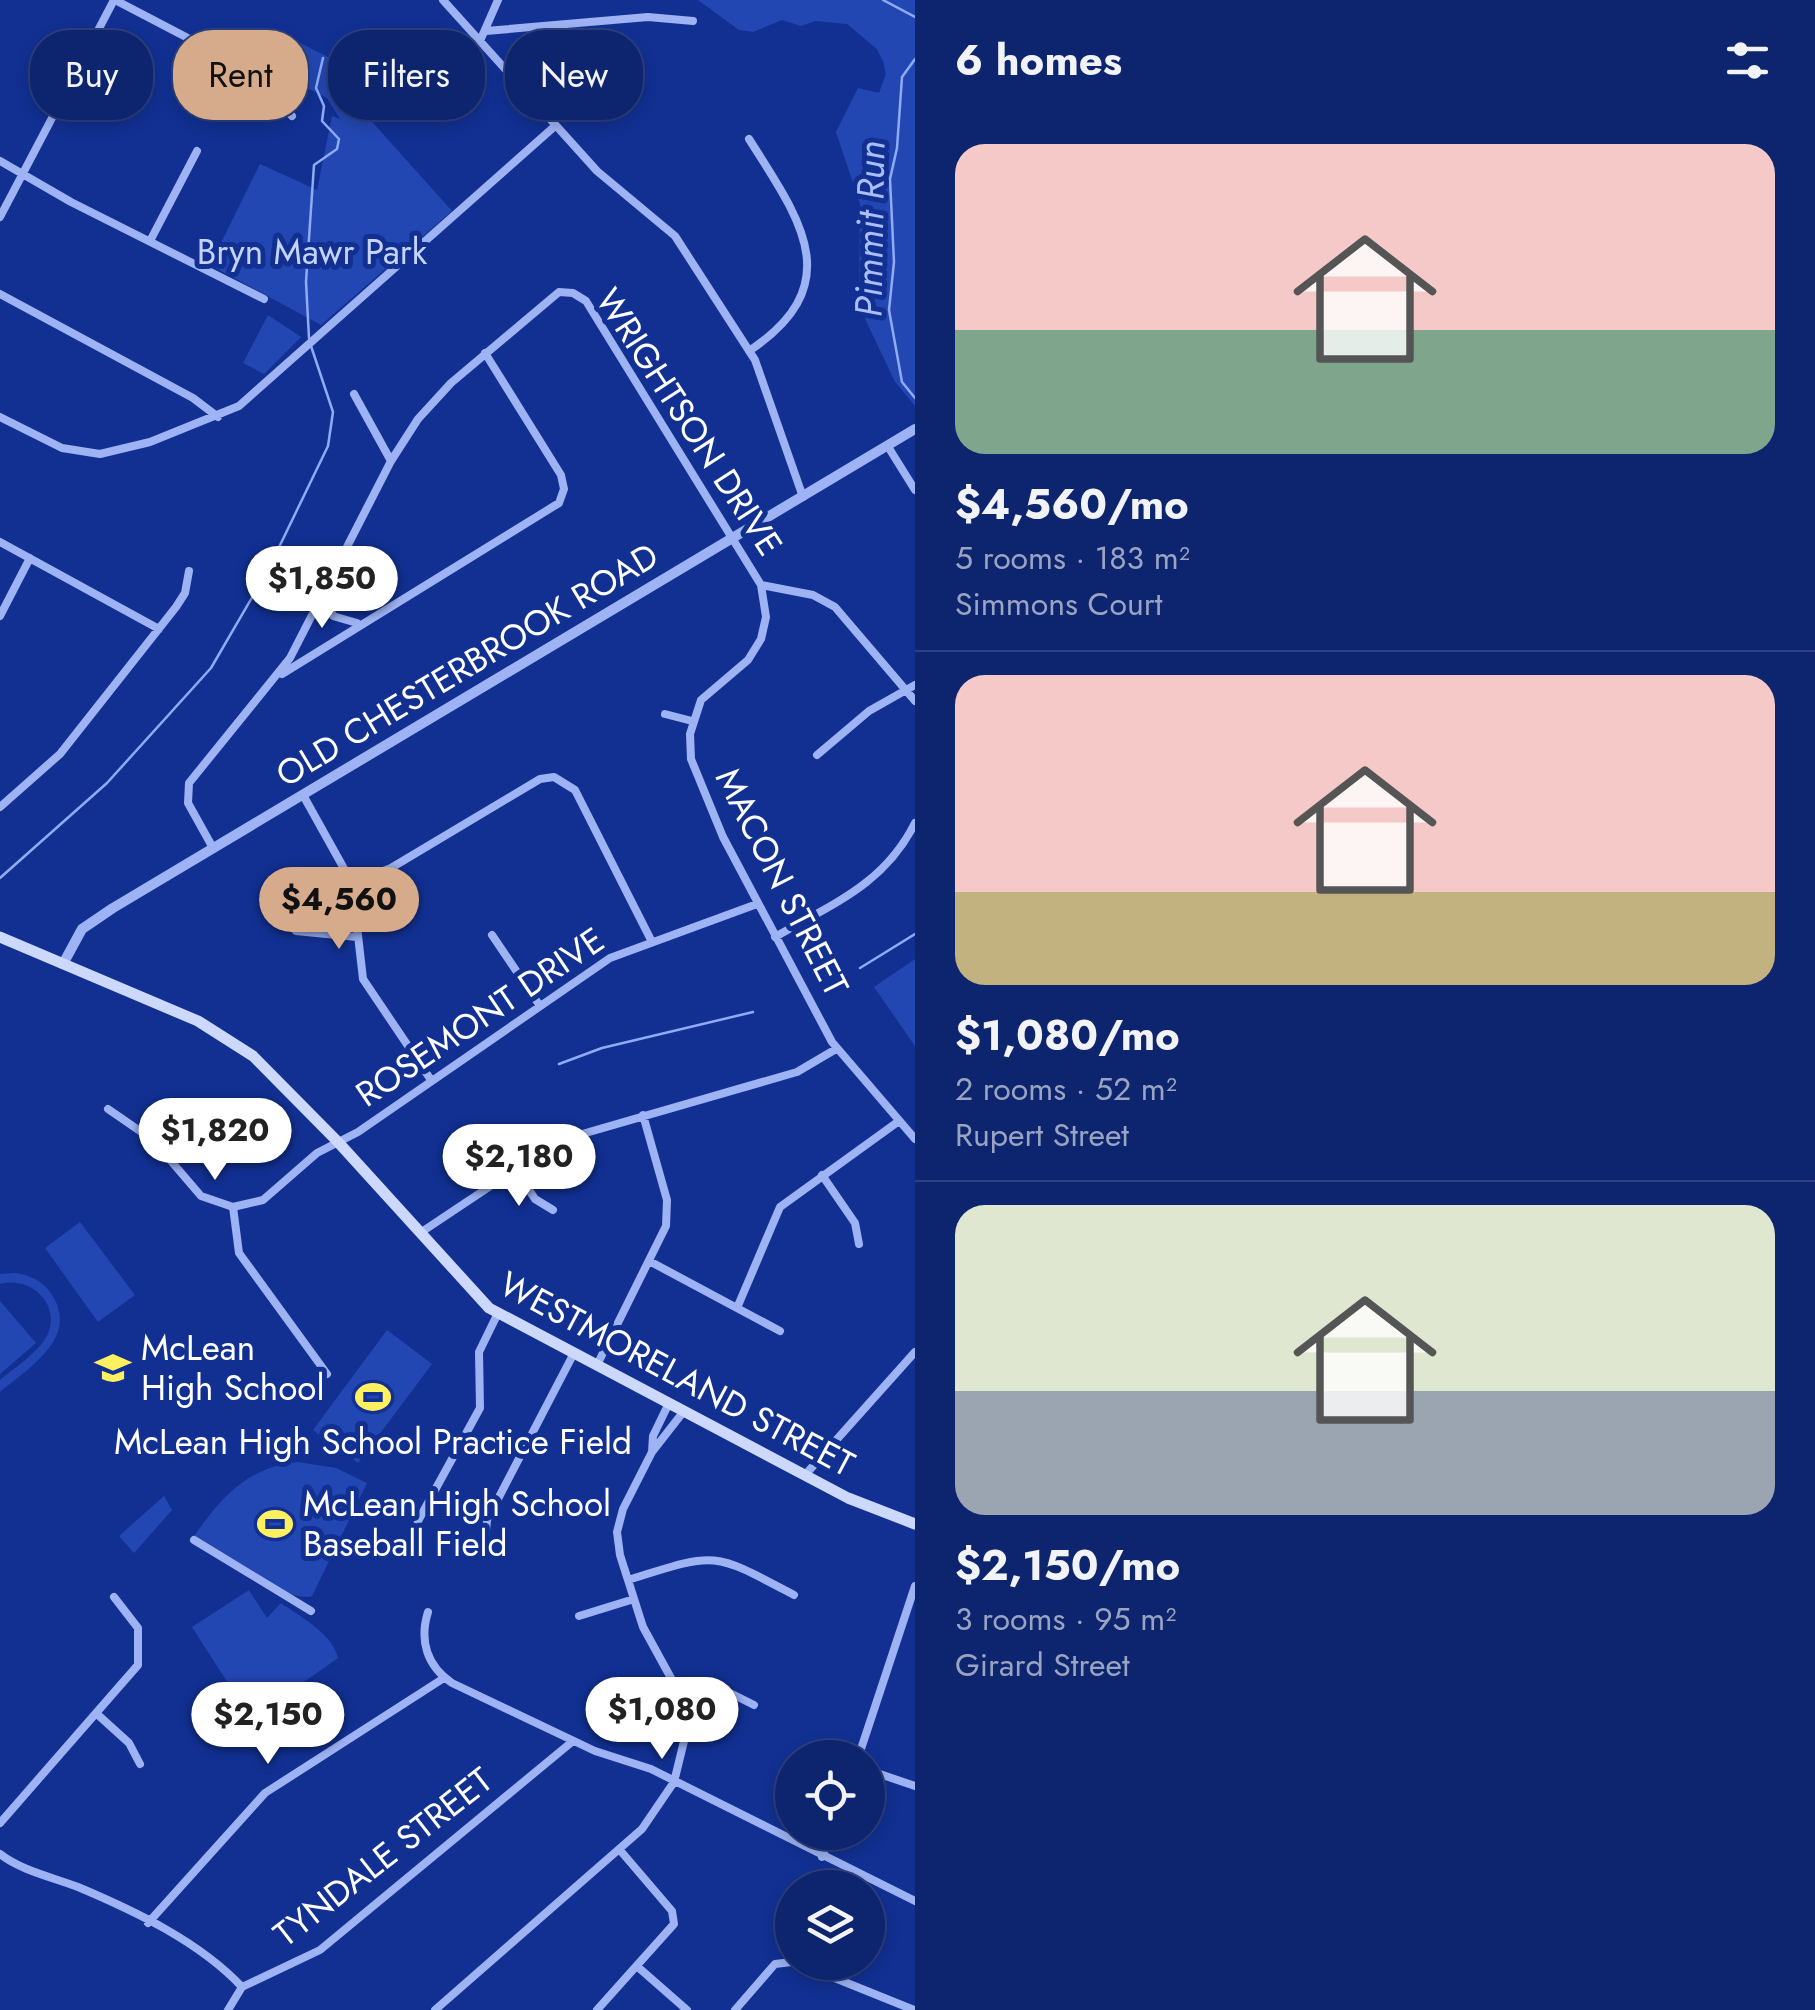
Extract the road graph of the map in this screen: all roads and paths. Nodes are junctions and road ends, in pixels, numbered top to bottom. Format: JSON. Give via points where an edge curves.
{"nodes":[{"id":1,"x":114,"y":0,"type":"edge"},
{"id":2,"x":443,"y":0,"type":"edge"},
{"id":3,"x":498,"y":0,"type":"edge"},
{"id":4,"x":693,"y":22,"type":"dead end"},
{"id":5,"x":470,"y":30,"type":"edge"},
{"id":6,"x":173,"y":31,"type":"edge"},
{"id":7,"x":486,"y":31,"type":"joint"},
{"id":8,"x":485,"y":47,"type":"edge"},
{"id":9,"x":556,"y":126,"type":"junction"},
{"id":10,"x":749,"y":139,"type":"dead end"},
{"id":11,"x":197,"y":151,"type":"dead end"},
{"id":12,"x":0,"y":160,"type":"edge"},
{"id":13,"x":23,"y":175,"type":"junction"},
{"id":14,"x":0,"y":217,"type":"edge"},
{"id":15,"x":150,"y":242,"type":"junction"},
{"id":16,"x":0,"y":294,"type":"edge"},
{"id":17,"x":264,"y":298,"type":"dead end"},
{"id":18,"x":750,"y":350,"type":"junction"},
{"id":19,"x":484,"y":353,"type":"junction"},
{"id":20,"x":354,"y":394,"type":"dead end"},
{"id":21,"x":0,"y":417,"type":"edge"},
{"id":22,"x":218,"y":417,"type":"junction"},
{"id":23,"x":915,"y":428,"type":"edge"},
{"id":24,"x":887,"y":445,"type":"junction"},
{"id":25,"x":390,"y":461,"type":"junction"},
{"id":26,"x":915,"y":490,"type":"edge"},
{"id":27,"x":803,"y":498,"type":"junction"},
{"id":28,"x":734,"y":538,"type":"junction"},
{"id":29,"x":0,"y":542,"type":"edge"},
{"id":30,"x":30,"y":558,"type":"junction"},
{"id":31,"x":189,"y":571,"type":"dead end"},
{"id":32,"x":761,"y":585,"type":"junction"},
{"id":33,"x":325,"y":589,"type":"junction"},
{"id":34,"x":0,"y":616,"type":"edge"},
{"id":35,"x":364,"y":621,"type":"junction"},
{"id":36,"x":160,"y":630,"type":"junction"},
{"id":37,"x":272,"y":684,"type":"junction"},
{"id":38,"x":915,"y":684,"type":"edge"},
{"id":39,"x":904,"y":690,"type":"junction"},
{"id":40,"x":915,"y":701,"type":"edge"},
{"id":41,"x":665,"y":714,"type":"dead end"},
{"id":42,"x":692,"y":721,"type":"junction"},
{"id":43,"x":817,"y":755,"type":"dead end"},
{"id":44,"x":303,"y":795,"type":"junction"},
{"id":45,"x":0,"y":807,"type":"edge"},
{"id":46,"x":915,"y":823,"type":"edge"},
{"id":47,"x":214,"y":848,"type":"junction"},
{"id":48,"x":352,"y":883,"type":"junction"},
{"id":49,"x":757,"y":904,"type":"junction"},
{"id":50,"x":296,"y":932,"type":"dead end"},
{"id":51,"x":492,"y":934,"type":"dead end"},
{"id":52,"x":0,"y":937,"type":"edge"},
{"id":53,"x":357,"y":937,"type":"junction"},
{"id":54,"x":774,"y":937,"type":"junction"},
{"id":55,"x":652,"y":940,"type":"junction"},
{"id":56,"x":64,"y":964,"type":"junction"},
{"id":57,"x":540,"y":1006,"type":"junction"},
{"id":58,"x":836,"y":1049,"type":"junction"},
{"id":59,"x":432,"y":1080,"type":"junction"},
{"id":60,"x":108,"y":1108,"type":"dead end"},
{"id":61,"x":643,"y":1115,"type":"junction"},
{"id":62,"x":899,"y":1121,"type":"junction"},
{"id":63,"x":915,"y":1140,"type":"edge"},
{"id":64,"x":338,"y":1142,"type":"junction"},
{"id":65,"x":514,"y":1169,"type":"junction"},
{"id":66,"x":822,"y":1175,"type":"junction"},
{"id":67,"x":233,"y":1207,"type":"junction"},
{"id":68,"x":553,"y":1210,"type":"dead end"},
{"id":69,"x":420,"y":1234,"type":"junction"},
{"id":70,"x":859,"y":1244,"type":"dead end"},
{"id":71,"x":651,"y":1262,"type":"junction"},
{"id":72,"x":736,"y":1308,"type":"junction"},
{"id":73,"x":498,"y":1313,"type":"junction"},
{"id":74,"x":780,"y":1330,"type":"dead end"},
{"id":75,"x":915,"y":1352,"type":"edge"},
{"id":76,"x":574,"y":1353,"type":"junction"},
{"id":77,"x":597,"y":1365,"type":"junction"},
{"id":78,"x":328,"y":1374,"type":"dead end"},
{"id":79,"x":669,"y":1403,"type":"junction"},
{"id":80,"x":684,"y":1411,"type":"junction"},
{"id":81,"x":652,"y":1452,"type":"junction"},
{"id":82,"x":805,"y":1475,"type":"junction"},
{"id":83,"x":915,"y":1523,"type":"edge"},
{"id":84,"x":194,"y":1540,"type":"dead end"},
{"id":85,"x":485,"y":1540,"type":"dead end"},
{"id":86,"x":414,"y":1545,"type":"dead end"},
{"id":87,"x":628,"y":1580,"type":"junction"},
{"id":88,"x":915,"y":1586,"type":"edge"},
{"id":89,"x":794,"y":1595,"type":"dead end"},
{"id":90,"x":114,"y":1597,"type":"dead end"},
{"id":91,"x":634,"y":1599,"type":"junction"},
{"id":92,"x":311,"y":1611,"type":"dead end"},
{"id":93,"x":428,"y":1612,"type":"dead end"},
{"id":94,"x":579,"y":1616,"type":"dead end"},
{"id":95,"x":444,"y":1678,"type":"junction"},
{"id":96,"x":683,"y":1700,"type":"junction"},
{"id":97,"x":754,"y":1706,"type":"dead end"},
{"id":98,"x":97,"y":1714,"type":"junction"},
{"id":99,"x":864,"y":1740,"type":"edge"},
{"id":100,"x":573,"y":1741,"type":"junction"},
{"id":101,"x":140,"y":1764,"type":"dead end"},
{"id":102,"x":885,"y":1776,"type":"edge"},
{"id":103,"x":674,"y":1782,"type":"junction"},
{"id":104,"x":915,"y":1786,"type":"edge"},
{"id":105,"x":0,"y":1823,"type":"edge"},
{"id":106,"x":619,"y":1849,"type":"junction"},
{"id":107,"x":825,"y":1850,"type":"edge"},
{"id":108,"x":0,"y":1854,"type":"edge"},
{"id":109,"x":822,"y":1857,"type":"junction"},
{"id":110,"x":915,"y":1900,"type":"edge"},
{"id":111,"x":148,"y":1924,"type":"junction"},
{"id":112,"x":775,"y":1964,"type":"edge"},
{"id":113,"x":639,"y":1968,"type":"junction"},
{"id":114,"x":839,"y":1980,"type":"edge"},
{"id":115,"x":242,"y":1987,"type":"junction"},
{"id":116,"x":228,"y":2010,"type":"edge"},
{"id":117,"x":435,"y":2010,"type":"edge"},
{"id":118,"x":597,"y":2010,"type":"edge"},
{"id":119,"x":688,"y":2010,"type":"edge"},
{"id":120,"x":735,"y":2010,"type":"edge"},
{"id":121,"x":914,"y":2010,"type":"edge"}],
"edges":[{"from":1,"to":6,"type":"street"},
{"from":1,"to":13,"type":"street"},
{"from":2,"to":5,"type":"street"},
{"from":3,"to":7,"type":"street"},
{"from":4,"to":7,"type":"street","via":[[648,17]]},
{"from":8,"to":9,"type":"street"},
{"from":9,"to":18,"type":"street","via":[[611,185],[672,232]]},
{"from":9,"to":22,"type":"street","via":[[255,395]]},
{"from":10,"to":18,"type":"street","via":[[800,222],[808,263],[790,316]]},
{"from":11,"to":15,"type":"street"},
{"from":12,"to":13,"type":"street"},
{"from":13,"to":14,"type":"street"},
{"from":13,"to":15,"type":"street"},
{"from":15,"to":17,"type":"street"},
{"from":16,"to":22,"type":"street"},
{"from":18,"to":27,"type":"street"},
{"from":19,"to":25,"type":"street","via":[[434,400]]},
{"from":19,"to":28,"type":"street","name":"WRIGHTSON DRIVE","via":[[548,297],[566,292],[586,301]]},
{"from":19,"to":35,"type":"street","via":[[564,489],[556,505]]},
{"from":20,"to":25,"type":"street"},
{"from":21,"to":22,"type":"street","via":[[54,445],[92,454],[142,445]]},
{"from":23,"to":24,"type":"street","name":"OLD CHESTERBROOK ROAD"},
{"from":24,"to":26,"type":"street"},
{"from":24,"to":27,"type":"street","name":"OLD CHESTERBROOK ROAD"},
{"from":25,"to":33,"type":"street"},
{"from":27,"to":28,"type":"street","name":"OLD CHESTERBROOK ROAD"},
{"from":28,"to":32,"type":"street","name":"WRIGHTSON DRIVE"},
{"from":28,"to":44,"type":"street","name":"OLD CHESTERBROOK ROAD"},
{"from":29,"to":30,"type":"street"},
{"from":30,"to":34,"type":"street"},
{"from":30,"to":36,"type":"street"},
{"from":31,"to":36,"type":"street","via":[[185,593]]},
{"from":32,"to":39,"type":"street","name":"WRIGHTSON DRIVE","via":[[835,607]]},
{"from":32,"to":42,"type":"street","via":[[761,639],[748,660],[709,690]]},
{"from":33,"to":35,"type":"street","via":[[333,616]]},
{"from":33,"to":37,"type":"street"},
{"from":35,"to":37,"type":"street"},
{"from":36,"to":45,"type":"street","via":[[60,754]]},
{"from":37,"to":47,"type":"street","via":[[189,783],[188,803]]},
{"from":38,"to":39,"type":"street"},
{"from":39,"to":40,"type":"street","name":"WRIGHTSON DRIVE"},
{"from":39,"to":43,"type":"street"},
{"from":41,"to":42,"type":"street"},
{"from":42,"to":49,"type":"street","name":"MACON STREET","via":[[694,769]]},
{"from":44,"to":47,"type":"street","name":"OLD CHESTERBROOK ROAD"},
{"from":44,"to":48,"type":"street"},
{"from":46,"to":54,"type":"street","via":[[895,860],[874,879]]},
{"from":47,"to":56,"type":"street","name":"OLD CHESTERBROOK ROAD","via":[[90,923]]},
{"from":48,"to":53,"type":"street"},
{"from":48,"to":55,"type":"street","via":[[554,777],[574,790]]},
{"from":49,"to":54,"type":"street","name":"MACON STREET"},
{"from":49,"to":55,"type":"street","name":"ROSEMONT DRIVE"},
{"from":50,"to":53,"type":"street"},
{"from":51,"to":57,"type":"street"},
{"from":52,"to":56,"type":"main road","name":"WESTMORELAND STREET"},
{"from":53,"to":59,"type":"street","via":[[363,978]]},
{"from":54,"to":58,"type":"street","name":"MACON STREET"},
{"from":55,"to":57,"type":"street","name":"ROSEMONT DRIVE","via":[[610,958]]},
{"from":56,"to":64,"type":"main road","name":"WESTMORELAND STREET","via":[[226,1037],[264,1065]]},
{"from":57,"to":59,"type":"street","name":"ROSEMONT DRIVE"},
{"from":58,"to":61,"type":"street","via":[[796,1072]]},
{"from":58,"to":62,"type":"street","name":"MACON STREET"},
{"from":59,"to":64,"type":"street","name":"ROSEMONT DRIVE"},
{"from":60,"to":67,"type":"street","via":[[153,1140],[201,1196]]},
{"from":61,"to":65,"type":"street","via":[[558,1141]]},
{"from":61,"to":71,"type":"street","via":[[668,1213]]},
{"from":62,"to":63,"type":"street","name":"MACON STREET"},
{"from":62,"to":66,"type":"street"},
{"from":64,"to":67,"type":"street","name":"ROSEMONT DRIVE","via":[[263,1200]]},
{"from":64,"to":69,"type":"main road","name":"WESTMORELAND STREET"},
{"from":65,"to":68,"type":"street"},
{"from":65,"to":69,"type":"street"},
{"from":66,"to":70,"type":"street","via":[[855,1223]]},
{"from":66,"to":72,"type":"street","via":[[772,1217]]},
{"from":67,"to":78,"type":"street","via":[[239,1253]]},
{"from":69,"to":73,"type":"main road","name":"WESTMORELAND STREET"},
{"from":71,"to":72,"type":"street"},
{"from":71,"to":77,"type":"street"},
{"from":72,"to":74,"type":"street"},
{"from":73,"to":76,"type":"main road","name":"WESTMORELAND STREET"},
{"from":73,"to":86,"type":"street","via":[[479,1352],[480,1408],[418,1521]]},
{"from":75,"to":82,"type":"street"},
{"from":76,"to":77,"type":"main road","name":"WESTMORELAND STREET"},
{"from":76,"to":85,"type":"street","via":[[487,1520]]},
{"from":77,"to":79,"type":"main road","name":"WESTMORELAND STREET"},
{"from":79,"to":80,"type":"main road","name":"WESTMORELAND STREET"},
{"from":79,"to":81,"type":"street"},
{"from":80,"to":81,"type":"street"},
{"from":80,"to":82,"type":"main road","name":"WESTMORELAND STREET"},
{"from":81,"to":87,"type":"street","via":[[619,1520]]},
{"from":82,"to":83,"type":"main road","name":"WESTMORELAND STREET"},
{"from":84,"to":92,"type":"street"},
{"from":87,"to":89,"type":"street","via":[[716,1558]]},
{"from":87,"to":91,"type":"street"},
{"from":88,"to":99,"type":"street"},
{"from":90,"to":98,"type":"street","via":[[138,1628],[141,1656]]},
{"from":91,"to":94,"type":"street"},
{"from":91,"to":96,"type":"street","via":[[650,1644]]},
{"from":93,"to":95,"type":"street","via":[[424,1642]]},
{"from":95,"to":100,"type":"street"},
{"from":95,"to":111,"type":"street","via":[[265,1793]]},
{"from":96,"to":97,"type":"street","via":[[728,1692]]},
{"from":96,"to":103,"type":"street","via":[[684,1750]]},
{"from":98,"to":101,"type":"street","via":[[129,1743]]},
{"from":98,"to":105,"type":"street"},
{"from":100,"to":103,"type":"street"},
{"from":100,"to":115,"type":"street","name":"TYNDALE STREET","via":[[320,1950]]},
{"from":102,"to":104,"type":"street"},
{"from":103,"to":106,"type":"street","via":[[654,1816]]},
{"from":103,"to":109,"type":"street"},
{"from":106,"to":113,"type":"street","via":[[676,1909],[671,1930]]},
{"from":106,"to":117,"type":"street"},
{"from":107,"to":109,"type":"street"},
{"from":108,"to":111,"type":"street"},
{"from":109,"to":110,"type":"street"},
{"from":111,"to":115,"type":"street","via":[[207,1954]]},
{"from":112,"to":120,"type":"street"},
{"from":113,"to":118,"type":"street"},
{"from":113,"to":119,"type":"street"},
{"from":114,"to":121,"type":"street"},
{"from":115,"to":116,"type":"street"}]}
